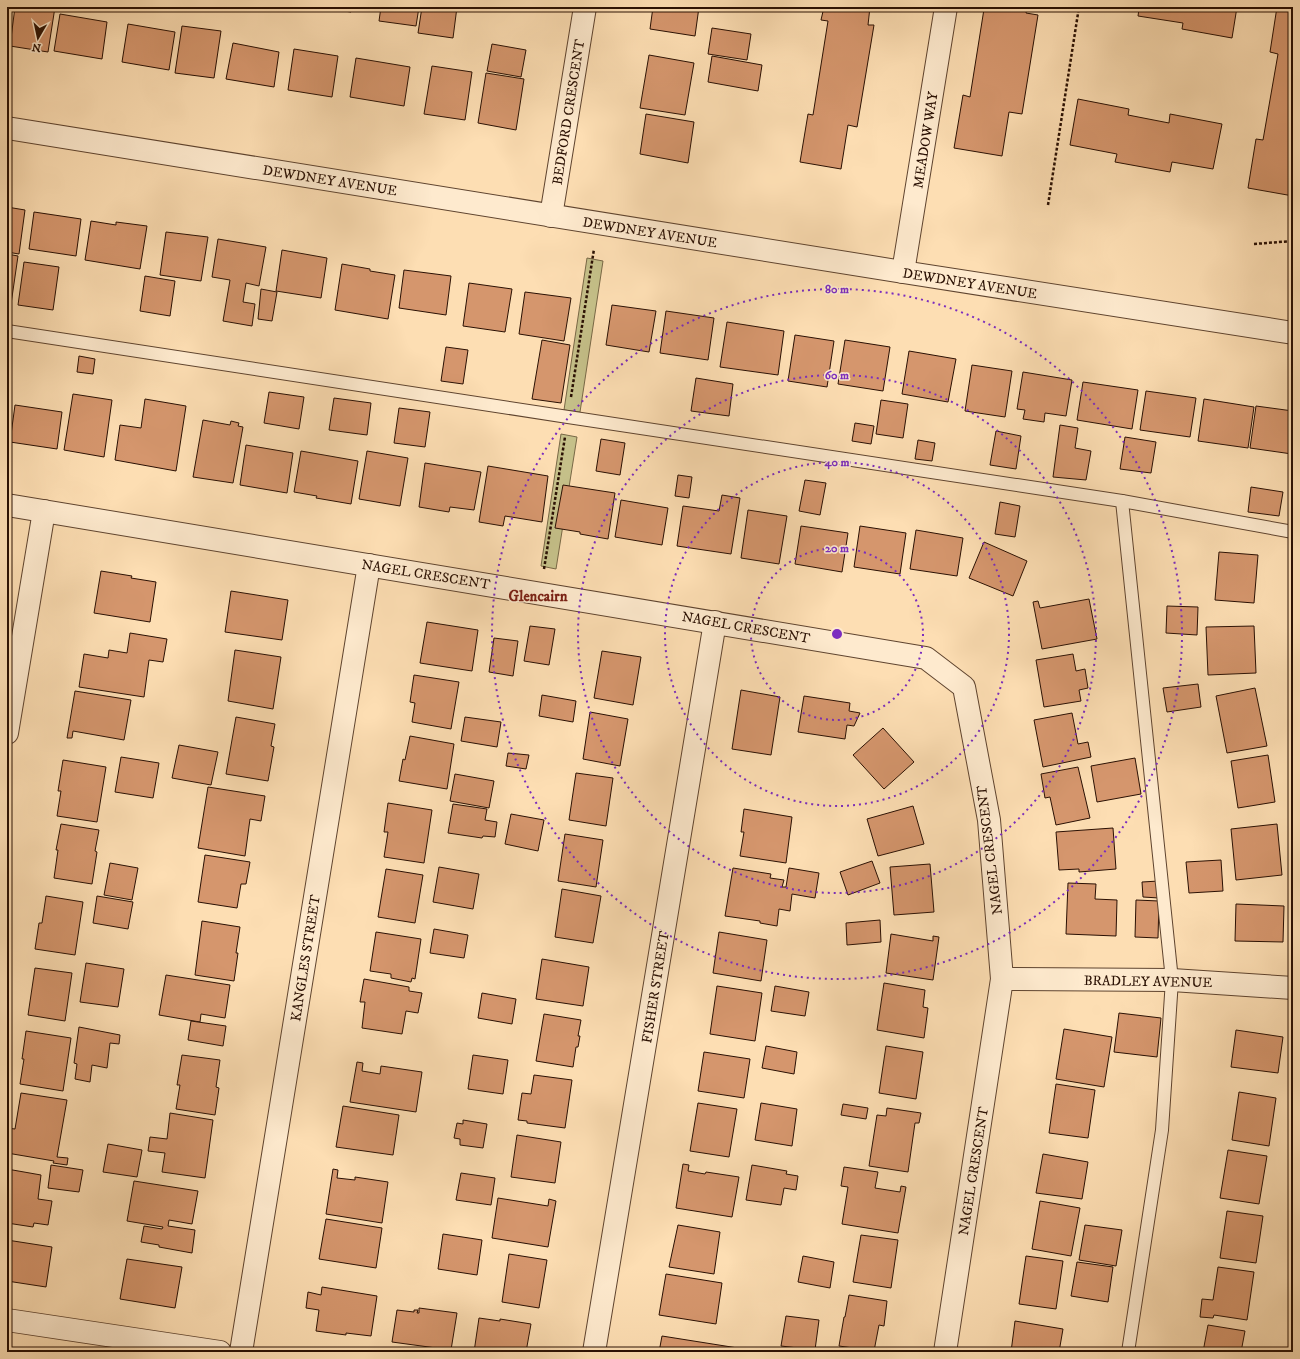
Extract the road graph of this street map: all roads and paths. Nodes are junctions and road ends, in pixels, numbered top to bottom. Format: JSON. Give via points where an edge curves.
{"nodes":[{"id":1,"x":585,"y":7,"type":"edge"},
{"id":2,"x":946,"y":7,"type":"edge"},
{"id":3,"x":1079,"y":7,"type":"edge"},
{"id":4,"x":7,"y":128,"type":"edge"},
{"id":5,"x":1048,"y":205,"type":"dead end"},
{"id":6,"x":551,"y":216,"type":"junction"},
{"id":7,"x":1293,"y":241,"type":"edge"},
{"id":8,"x":1254,"y":244,"type":"dead end"},
{"id":9,"x":903,"y":272,"type":"junction"},
{"id":10,"x":7,"y":330,"type":"edge"},
{"id":11,"x":1293,"y":333,"type":"edge"},
{"id":12,"x":1122,"y":501,"type":"junction"},
{"id":13,"x":7,"y":505,"type":"edge"},
{"id":14,"x":44,"y":511,"type":"junction"},
{"id":15,"x":1293,"y":532,"type":"edge"},
{"id":16,"x":369,"y":565,"type":"junction"},
{"id":17,"x":715,"y":622,"type":"junction"},
{"id":18,"x":7,"y":733,"type":"edge"},
{"id":19,"x":1002,"y":979,"type":"junction"},
{"id":20,"x":1172,"y":980,"type":"junction"},
{"id":21,"x":1293,"y":988,"type":"edge"},
{"id":22,"x":7,"y":1320,"type":"edge"},
{"id":23,"x":220,"y":1352,"type":"edge"},
{"id":24,"x":241,"y":1352,"type":"edge"},
{"id":25,"x":594,"y":1352,"type":"edge"},
{"id":26,"x":945,"y":1352,"type":"edge"},
{"id":27,"x":1128,"y":1352,"type":"edge"}],
"edges":[{"from":1,"to":6,"type":"street","name":"BEDFORD CRESCENT"},
{"from":2,"to":9,"type":"street","name":"MEADOW WAY"},
{"from":3,"to":5,"type":"path"},
{"from":4,"to":6,"type":"street","name":"DEWDNEY AVENUE"},
{"from":6,"to":9,"type":"street","name":"DEWDNEY AVENUE"},
{"from":7,"to":8,"type":"path"},
{"from":9,"to":11,"type":"street","name":"DEWDNEY AVENUE"},
{"from":10,"to":12,"type":"lane"},
{"from":12,"to":15,"type":"lane"},
{"from":12,"to":20,"type":"lane"},
{"from":13,"to":14,"type":"street","name":"NAGEL CRESCENT"},
{"from":14,"to":16,"type":"street","name":"NAGEL CRESCENT"},
{"from":14,"to":18,"type":"street"},
{"from":16,"to":17,"type":"street","name":"NAGEL CRESCENT"},
{"from":16,"to":24,"type":"street","name":"KANGLES STREET"},
{"from":17,"to":19,"type":"street","name":"NAGEL CRESCENT","via":[[926,658],[964,687],[989,820]]},
{"from":17,"to":25,"type":"street","name":"FISHER STREET"},
{"from":19,"to":20,"type":"street","name":"BRADLEY AVENUE"},
{"from":19,"to":26,"type":"street","name":"NAGEL CRESCENT"},
{"from":20,"to":21,"type":"street","name":"BRADLEY AVENUE"},
{"from":20,"to":27,"type":"lane","via":[[1162,1130]]},
{"from":22,"to":23,"type":"street"}]}
